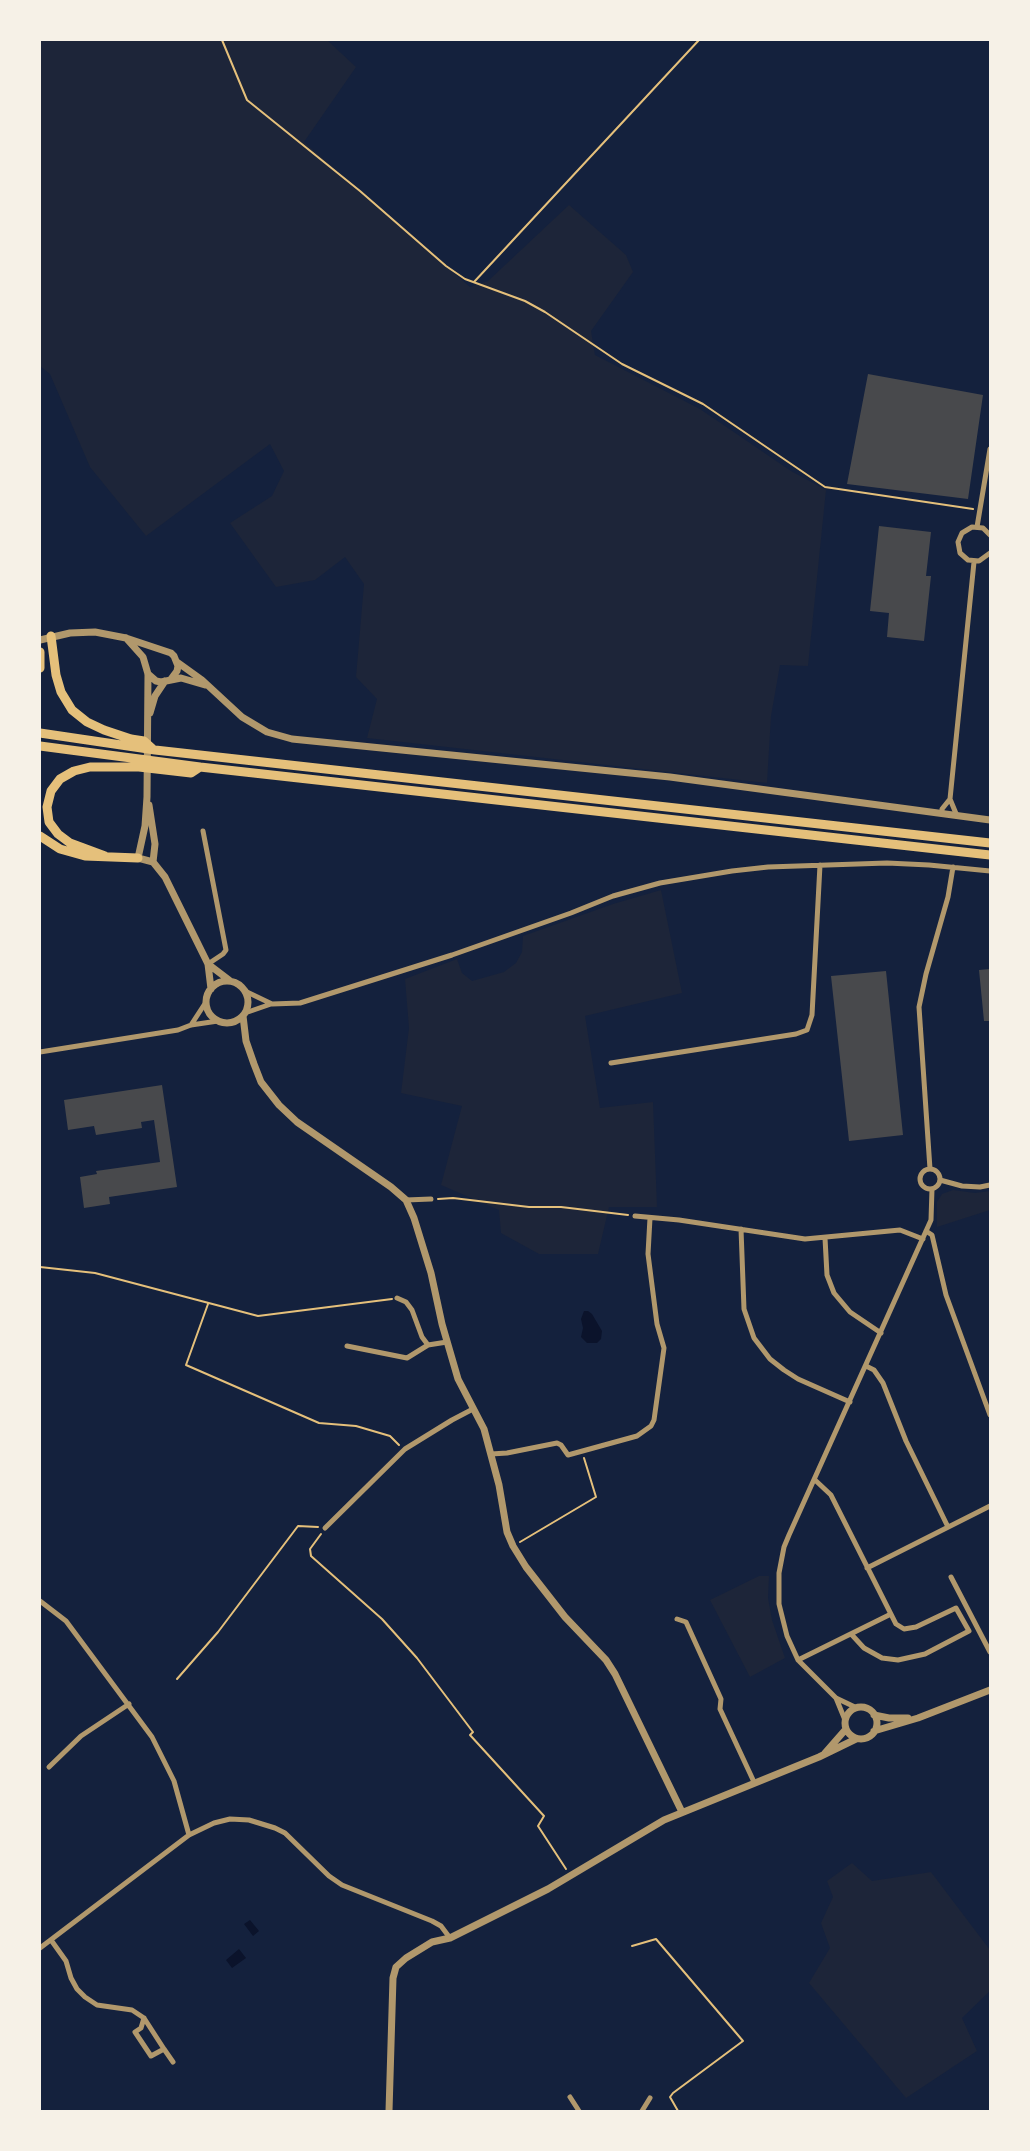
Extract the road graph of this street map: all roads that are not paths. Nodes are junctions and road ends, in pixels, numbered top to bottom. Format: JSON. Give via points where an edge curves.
{"nodes":[{"id":1,"x":990,"y":449,"type":"edge"},
{"id":2,"x":977,"y":527,"type":"junction"},
{"id":3,"x":990,"y":535,"type":"edge"},
{"id":4,"x":990,"y":553,"type":"edge"},
{"id":5,"x":974,"y":562,"type":"junction"},
{"id":6,"x":51,"y":636,"type":"junction"},
{"id":7,"x":126,"y":638,"type":"junction"},
{"id":8,"x":40,"y":640,"type":"edge"},
{"id":9,"x":160,"y":650,"type":"junction"},
{"id":10,"x":40,"y":652,"type":"edge"},
{"id":11,"x":177,"y":662,"type":"junction"},
{"id":12,"x":146,"y":665,"type":"junction"},
{"id":13,"x":40,"y":668,"type":"edge"},
{"id":14,"x":148,"y":674,"type":"junction"},
{"id":15,"x":168,"y":680,"type":"junction"},
{"id":16,"x":212,"y":689,"type":"junction"},
{"id":17,"x":148,"y":718,"type":"junction"},
{"id":18,"x":40,"y":733,"type":"edge"},
{"id":19,"x":40,"y":746,"type":"edge"},
{"id":20,"x":155,"y":750,"type":"junction"},
{"id":21,"x":200,"y":767,"type":"junction"},
{"id":22,"x":147,"y":797,"type":"junction"},
{"id":23,"x":950,"y":799,"type":"junction"},
{"id":24,"x":942,"y":814,"type":"junction"},
{"id":25,"x":957,"y":816,"type":"junction"},
{"id":26,"x":990,"y":820,"type":"edge"},
{"id":27,"x":203,"y":831,"type":"dead end"},
{"id":28,"x":40,"y":836,"type":"edge"},
{"id":29,"x":990,"y":843,"type":"edge"},
{"id":30,"x":990,"y":854,"type":"edge"},
{"id":31,"x":105,"y":856,"type":"junction"},
{"id":32,"x":138,"y":858,"type":"junction"},
{"id":33,"x":153,"y":862,"type":"junction"},
{"id":34,"x":820,"y":865,"type":"junction"},
{"id":35,"x":953,"y":867,"type":"junction"},
{"id":36,"x":990,"y":870,"type":"edge"},
{"id":37,"x":208,"y":964,"type":"junction"},
{"id":38,"x":229,"y":980,"type":"junction"},
{"id":39,"x":211,"y":988,"type":"junction"},
{"id":40,"x":247,"y":992,"type":"junction"},
{"id":41,"x":206,"y":1002,"type":"junction"},
{"id":42,"x":272,"y":1004,"type":"junction"},
{"id":43,"x":244,"y":1014,"type":"junction"},
{"id":44,"x":218,"y":1021,"type":"junction"},
{"id":45,"x":191,"y":1025,"type":"junction"},
{"id":46,"x":40,"y":1052,"type":"edge"},
{"id":47,"x":611,"y":1064,"type":"dead end"},
{"id":48,"x":930,"y":1169,"type":"junction"},
{"id":49,"x":940,"y":1180,"type":"junction"},
{"id":50,"x":990,"y":1185,"type":"edge"},
{"id":51,"x":932,"y":1189,"type":"junction"},
{"id":52,"x":431,"y":1199,"type":"road end"},
{"id":53,"x":406,"y":1200,"type":"junction"},
{"id":54,"x":635,"y":1216,"type":"road end"},
{"id":55,"x":650,"y":1218,"type":"junction"},
{"id":56,"x":741,"y":1229,"type":"junction"},
{"id":57,"x":926,"y":1231,"type":"junction"},
{"id":58,"x":825,"y":1238,"type":"junction"},
{"id":59,"x":923,"y":1239,"type":"junction"},
{"id":60,"x":397,"y":1298,"type":"road end"},
{"id":61,"x":881,"y":1333,"type":"junction"},
{"id":62,"x":447,"y":1342,"type":"junction"},
{"id":63,"x":428,"y":1345,"type":"junction"},
{"id":64,"x":347,"y":1346,"type":"dead end"},
{"id":65,"x":866,"y":1366,"type":"junction"},
{"id":66,"x":850,"y":1402,"type":"junction"},
{"id":67,"x":473,"y":1409,"type":"junction"},
{"id":68,"x":990,"y":1415,"type":"edge"},
{"id":69,"x":491,"y":1454,"type":"junction"},
{"id":70,"x":815,"y":1480,"type":"junction"},
{"id":71,"x":990,"y":1506,"type":"edge"},
{"id":72,"x":325,"y":1528,"type":"road end"},
{"id":73,"x":948,"y":1528,"type":"junction"},
{"id":74,"x":867,"y":1568,"type":"junction"},
{"id":75,"x":951,"y":1577,"type":"dead end"},
{"id":76,"x":40,"y":1601,"type":"edge"},
{"id":77,"x":891,"y":1614,"type":"junction"},
{"id":78,"x":677,"y":1619,"type":"dead end"},
{"id":79,"x":852,"y":1635,"type":"junction"},
{"id":80,"x":990,"y":1652,"type":"edge"},
{"id":81,"x":798,"y":1660,"type":"junction"},
{"id":82,"x":990,"y":1690,"type":"edge"},
{"id":83,"x":836,"y":1698,"type":"junction"},
{"id":84,"x":129,"y":1704,"type":"junction"},
{"id":85,"x":857,"y":1708,"type":"junction"},
{"id":86,"x":874,"y":1715,"type":"junction"},
{"id":87,"x":918,"y":1718,"type":"junction"},
{"id":88,"x":845,"y":1720,"type":"junction"},
{"id":89,"x":846,"y":1729,"type":"junction"},
{"id":90,"x":874,"y":1731,"type":"junction"},
{"id":91,"x":856,"y":1739,"type":"junction"},
{"id":92,"x":824,"y":1755,"type":"junction"},
{"id":93,"x":49,"y":1767,"type":"dead end"},
{"id":94,"x":754,"y":1782,"type":"junction"},
{"id":95,"x":682,"y":1812,"type":"junction"},
{"id":96,"x":189,"y":1835,"type":"junction"},
{"id":97,"x":450,"y":1938,"type":"junction"},
{"id":98,"x":51,"y":1940,"type":"junction"},
{"id":99,"x":40,"y":1948,"type":"edge"},
{"id":100,"x":144,"y":2018,"type":"junction"},
{"id":101,"x":164,"y":2049,"type":"junction"},
{"id":102,"x":173,"y":2062,"type":"dead end"},
{"id":103,"x":570,"y":2097,"type":"dead end"},
{"id":104,"x":650,"y":2098,"type":"dead end"},
{"id":105,"x":389,"y":2111,"type":"edge"},
{"id":106,"x":579,"y":2111,"type":"edge"},
{"id":107,"x":642,"y":2111,"type":"edge"}],
"edges":[{"from":1,"to":2,"type":"street"},
{"from":2,"to":3,"type":"street"},
{"from":2,"to":5,"type":"street","via":[[967,529],[958,542],[960,553]]},
{"from":4,"to":5,"type":"street","via":[[984,560]]},
{"from":5,"to":23,"type":"street"},
{"from":6,"to":7,"type":"street","via":[[95,632]]},
{"from":6,"to":8,"type":"street"},
{"from":6,"to":20,"type":"highway","via":[[56,675],[61,692],[72,710],[87,722],[144,741]]},
{"from":7,"to":9,"type":"street"},
{"from":7,"to":12,"type":"street"},
{"from":9,"to":11,"type":"street","via":[[170,653]]},
{"from":9,"to":12,"type":"street","via":[[150,655]]},
{"from":10,"to":13,"type":"highway"},
{"from":11,"to":15,"type":"street","via":[[177,671]]},
{"from":11,"to":16,"type":"street"},
{"from":12,"to":14,"type":"street"},
{"from":14,"to":15,"type":"street","via":[[156,681]]},
{"from":14,"to":17,"type":"street"},
{"from":15,"to":16,"type":"street","via":[[192,680]]},
{"from":15,"to":17,"type":"street","via":[[155,696]]},
{"from":16,"to":24,"type":"street","via":[[242,717],[267,732],[292,739],[670,778]]},
{"from":17,"to":22,"type":"street"},
{"from":18,"to":20,"type":"highway"},
{"from":19,"to":21,"type":"highway"},
{"from":20,"to":29,"type":"highway"},
{"from":21,"to":30,"type":"highway"},
{"from":21,"to":31,"type":"highway","via":[[191,773],[139,767],[90,767],[60,779],[51,791],[47,807],[49,822],[70,843]]},
{"from":22,"to":32,"type":"street"},
{"from":22,"to":33,"type":"street","via":[[155,844]]},
{"from":23,"to":24,"type":"street"},
{"from":23,"to":25,"type":"street"},
{"from":24,"to":25,"type":"street"},
{"from":25,"to":26,"type":"street"},
{"from":27,"to":37,"type":"street","via":[[226,950]]},
{"from":28,"to":31,"type":"highway","via":[[73,854]]},
{"from":31,"to":32,"type":"highway"},
{"from":32,"to":33,"type":"street"},
{"from":33,"to":37,"type":"street","via":[[165,877]]},
{"from":34,"to":35,"type":"street","via":[[887,863]]},
{"from":34,"to":42,"type":"street","via":[[732,870],[660,883],[613,896],[452,955],[300,1003]]},
{"from":34,"to":47,"type":"street","via":[[812,1016],[807,1030]]},
{"from":35,"to":36,"type":"street"},
{"from":35,"to":48,"type":"street","via":[[919,1006]]},
{"from":37,"to":38,"type":"street"},
{"from":37,"to":39,"type":"street"},
{"from":38,"to":39,"type":"street"},
{"from":38,"to":40,"type":"street"},
{"from":39,"to":41,"type":"street"},
{"from":40,"to":42,"type":"street"},
{"from":40,"to":43,"type":"street","via":[[249,1003]]},
{"from":41,"to":44,"type":"street"},
{"from":41,"to":45,"type":"street"},
{"from":42,"to":43,"type":"street"},
{"from":43,"to":44,"type":"street","via":[[232,1022]]},
{"from":43,"to":53,"type":"street","via":[[246,1041],[254,1064],[261,1082],[279,1105],[297,1122]]},
{"from":44,"to":45,"type":"street"},
{"from":45,"to":46,"type":"street","via":[[178,1030]]},
{"from":48,"to":49,"type":"street","via":[[938,1173]]},
{"from":48,"to":51,"type":"street","via":[[921,1174],[920,1180],[926,1188]]},
{"from":49,"to":50,"type":"street","via":[[962,1186]]},
{"from":49,"to":51,"type":"street"},
{"from":51,"to":57,"type":"street","via":[[931,1220]]},
{"from":52,"to":53,"type":"street"},
{"from":53,"to":62,"type":"street","via":[[431,1273]]},
{"from":54,"to":55,"type":"street"},
{"from":55,"to":56,"type":"street"},
{"from":55,"to":69,"type":"street","via":[[648,1254],[657,1324],[664,1348],[654,1420],[646,1431],[637,1436],[568,1455],[557,1443],[507,1454]]},
{"from":56,"to":58,"type":"street","via":[[805,1239]]},
{"from":56,"to":66,"type":"street","via":[[744,1309],[754,1338],[770,1359],[784,1370]]},
{"from":57,"to":59,"type":"street"},
{"from":57,"to":68,"type":"street","via":[[932,1235],[946,1295]]},
{"from":58,"to":59,"type":"street","via":[[900,1230]]},
{"from":58,"to":61,"type":"street","via":[[827,1275],[834,1293],[850,1312]]},
{"from":59,"to":61,"type":"street"},
{"from":60,"to":63,"type":"street","via":[[412,1310]]},
{"from":61,"to":65,"type":"street"},
{"from":62,"to":63,"type":"street"},
{"from":62,"to":67,"type":"street","via":[[458,1379]]},
{"from":63,"to":64,"type":"street","via":[[407,1358]]},
{"from":65,"to":66,"type":"street"},
{"from":65,"to":73,"type":"street","via":[[874,1370],[883,1383],[906,1441]]},
{"from":66,"to":70,"type":"street"},
{"from":67,"to":69,"type":"street","via":[[484,1429]]},
{"from":67,"to":72,"type":"street","via":[[404,1449]]},
{"from":69,"to":95,"type":"street","via":[[507,1532],[513,1546],[562,1613],[615,1674]]},
{"from":70,"to":74,"type":"street","via":[[831,1495]]},
{"from":70,"to":81,"type":"street","via":[[784,1547],[779,1573],[779,1604],[786,1636]]},
{"from":71,"to":73,"type":"street"},
{"from":73,"to":74,"type":"street"},
{"from":74,"to":77,"type":"street"},
{"from":75,"to":80,"type":"street"},
{"from":76,"to":84,"type":"street","via":[[66,1620]]},
{"from":77,"to":79,"type":"street"},
{"from":77,"to":79,"type":"street","via":[[896,1624],[904,1629],[916,1627],[956,1608],[969,1632],[925,1654],[898,1660],[882,1658],[864,1648]]},
{"from":78,"to":94,"type":"street","via":[[686,1622],[721,1699],[720,1709]]},
{"from":79,"to":81,"type":"street"},
{"from":81,"to":83,"type":"street"},
{"from":82,"to":87,"type":"street"},
{"from":83,"to":85,"type":"street"},
{"from":83,"to":88,"type":"street"},
{"from":84,"to":93,"type":"street","via":[[82,1736]]},
{"from":84,"to":96,"type":"street","via":[[152,1737],[174,1781]]},
{"from":85,"to":86,"type":"street","via":[[865,1708]]},
{"from":85,"to":88,"type":"street","via":[[849,1712]]},
{"from":86,"to":87,"type":"street"},
{"from":86,"to":90,"type":"street"},
{"from":87,"to":90,"type":"street"},
{"from":88,"to":89,"type":"street"},
{"from":89,"to":91,"type":"street"},
{"from":89,"to":92,"type":"street"},
{"from":90,"to":91,"type":"street","via":[[867,1738]]},
{"from":91,"to":92,"type":"street"},
{"from":92,"to":94,"type":"street"},
{"from":94,"to":95,"type":"street"},
{"from":95,"to":97,"type":"street","via":[[548,1889]]},
{"from":96,"to":97,"type":"street","via":[[230,1819],[266,1823],[285,1833],[342,1885],[432,1921],[441,1926]]},
{"from":96,"to":98,"type":"street"},
{"from":97,"to":105,"type":"street","via":[[418,1949],[396,1967]]},
{"from":98,"to":99,"type":"street"},
{"from":98,"to":100,"type":"street","via":[[66,1961],[77,1989],[85,1997],[97,2005],[132,2010]]},
{"from":100,"to":101,"type":"street"},
{"from":100,"to":101,"type":"street","via":[[141,2028],[135,2032],[152,2056]]},
{"from":101,"to":102,"type":"street"},
{"from":103,"to":106,"type":"street"},
{"from":104,"to":107,"type":"street"}]}
